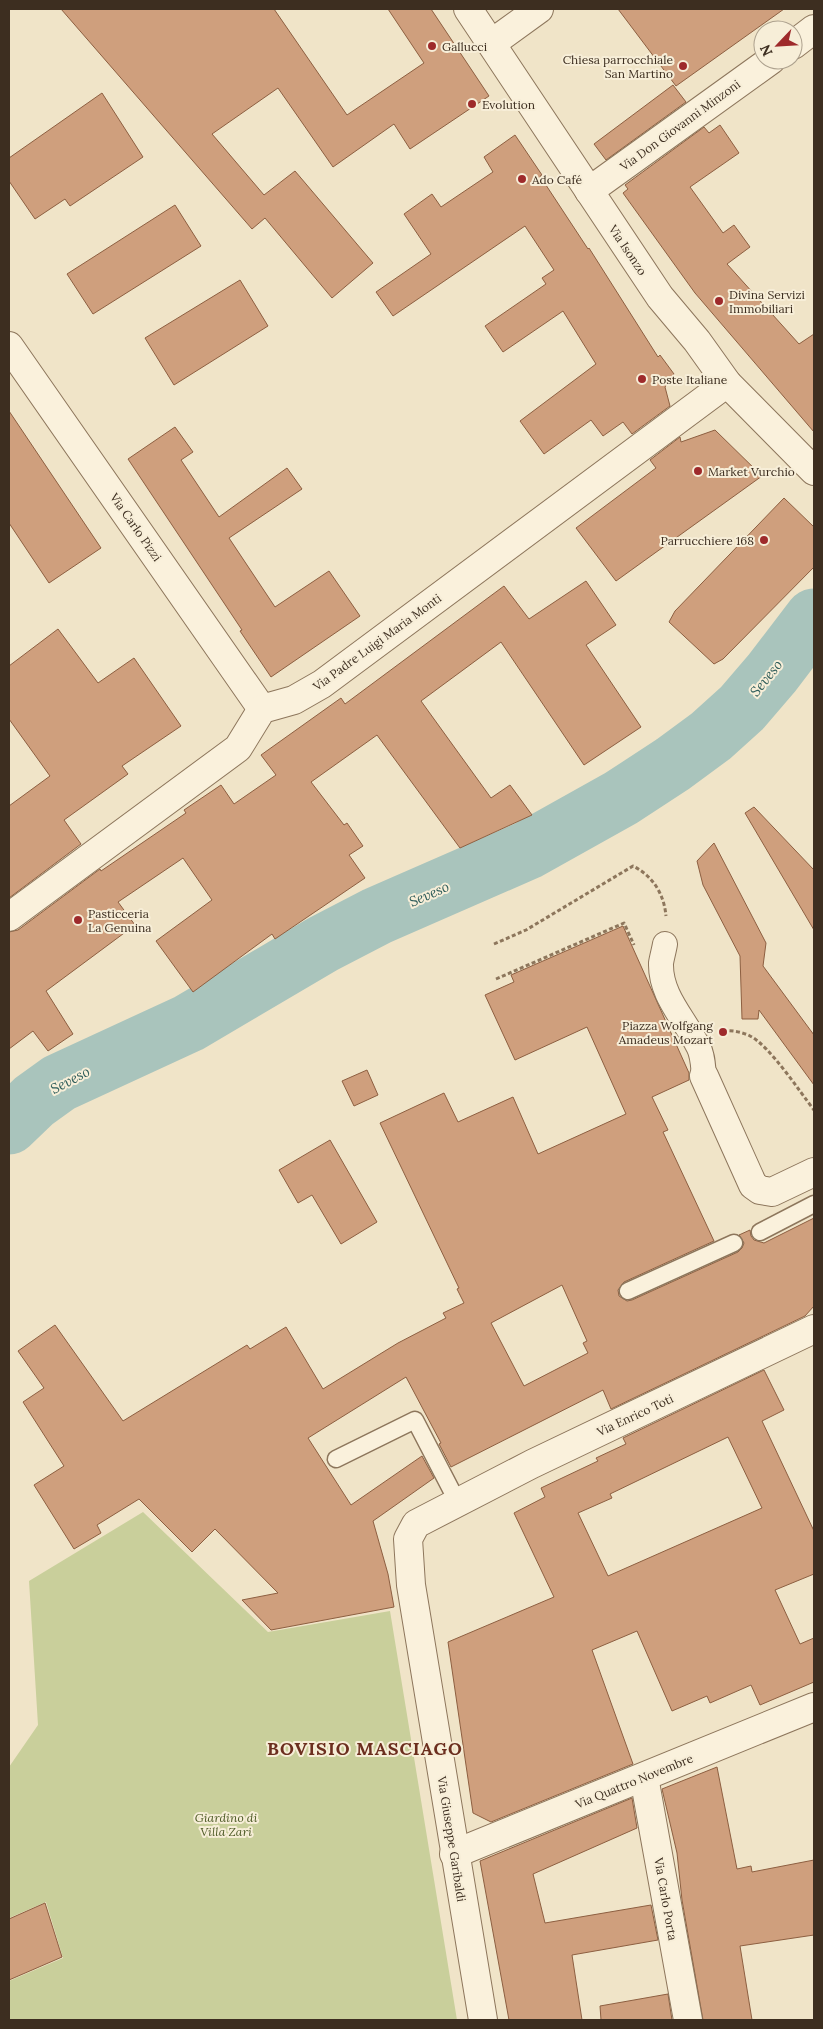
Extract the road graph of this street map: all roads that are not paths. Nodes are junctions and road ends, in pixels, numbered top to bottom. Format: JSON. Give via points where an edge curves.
{"nodes":[{"id":1,"x":468,"y":9,"type":"edge"},
{"id":2,"x":539,"y":9,"type":"edge"},
{"id":3,"x":814,"y":29,"type":"edge"},
{"id":4,"x":803,"y":37,"type":"edge"},
{"id":5,"x":492,"y":43,"type":"junction"},
{"id":6,"x":758,"y":70,"type":"edge"},
{"id":7,"x":589,"y":191,"type":"junction"},
{"id":8,"x":9,"y":346,"type":"edge"},
{"id":9,"x":727,"y":383,"type":"junction"},
{"id":10,"x":814,"y":471,"type":"edge"},
{"id":11,"x":262,"y":709,"type":"junction"},
{"id":12,"x":9,"y":917,"type":"edge"},
{"id":13,"x":665,"y":944,"type":"dead end"},
{"id":14,"x":704,"y":1076,"type":"joint"},
{"id":15,"x":814,"y":1172,"type":"edge"},
{"id":16,"x":814,"y":1204,"type":"edge"},
{"id":17,"x":760,"y":1232,"type":"dead end"},
{"id":18,"x":734,"y":1243,"type":"dead end"},
{"id":19,"x":628,"y":1291,"type":"dead end"},
{"id":20,"x":814,"y":1329,"type":"edge"},
{"id":21,"x":336,"y":1459,"type":"dead end"},
{"id":22,"x":457,"y":1501,"type":"junction"},
{"id":23,"x":408,"y":1539,"type":"joint"},
{"id":24,"x":814,"y":1707,"type":"edge"},
{"id":25,"x":644,"y":1777,"type":"junction"},
{"id":26,"x":454,"y":1854,"type":"junction"},
{"id":27,"x":483,"y":2020,"type":"edge"},
{"id":28,"x":688,"y":2020,"type":"edge"}],
"edges":[{"from":1,"to":5,"type":"street","name":"Via Isonzo"},
{"from":2,"to":5,"type":"street"},
{"from":3,"to":4,"type":"street"},
{"from":5,"to":7,"type":"street","name":"Via Isonzo"},
{"from":6,"to":7,"type":"street","name":"Via Don Giovanni Minzoni"},
{"from":7,"to":9,"type":"street","name":"Via Isonzo","via":[[660,297]]},
{"from":8,"to":11,"type":"street","name":"Via Carlo Pizzi"},
{"from":9,"to":10,"type":"street","name":"Via Isonzo"},
{"from":9,"to":11,"type":"street","name":"Via Padre Luigi Maria Monti","via":[[322,684],[294,700]]},
{"from":11,"to":12,"type":"street","via":[[238,748]]},
{"from":13,"to":14,"type":"street","via":[[661,963],[668,993],[698,1046]]},
{"from":14,"to":15,"type":"street","via":[[753,1185],[772,1192]]},
{"from":16,"to":17,"type":"lane"},
{"from":18,"to":19,"type":"lane"},
{"from":20,"to":22,"type":"street","name":"Via Enrico Toti"},
{"from":21,"to":22,"type":"lane","via":[[415,1420]]},
{"from":22,"to":23,"type":"street","name":"Via Enrico Toti","via":[[416,1524]]},
{"from":23,"to":26,"type":"street","name":"Via Giuseppe Garibaldi","via":[[411,1585]]},
{"from":24,"to":25,"type":"street","name":"Via Quattro Novembre"},
{"from":25,"to":26,"type":"street","name":"Via Quattro Novembre"},
{"from":25,"to":28,"type":"street","name":"Via Carlo Porta"},
{"from":26,"to":27,"type":"street","name":"Via Giuseppe Garibaldi"}]}
